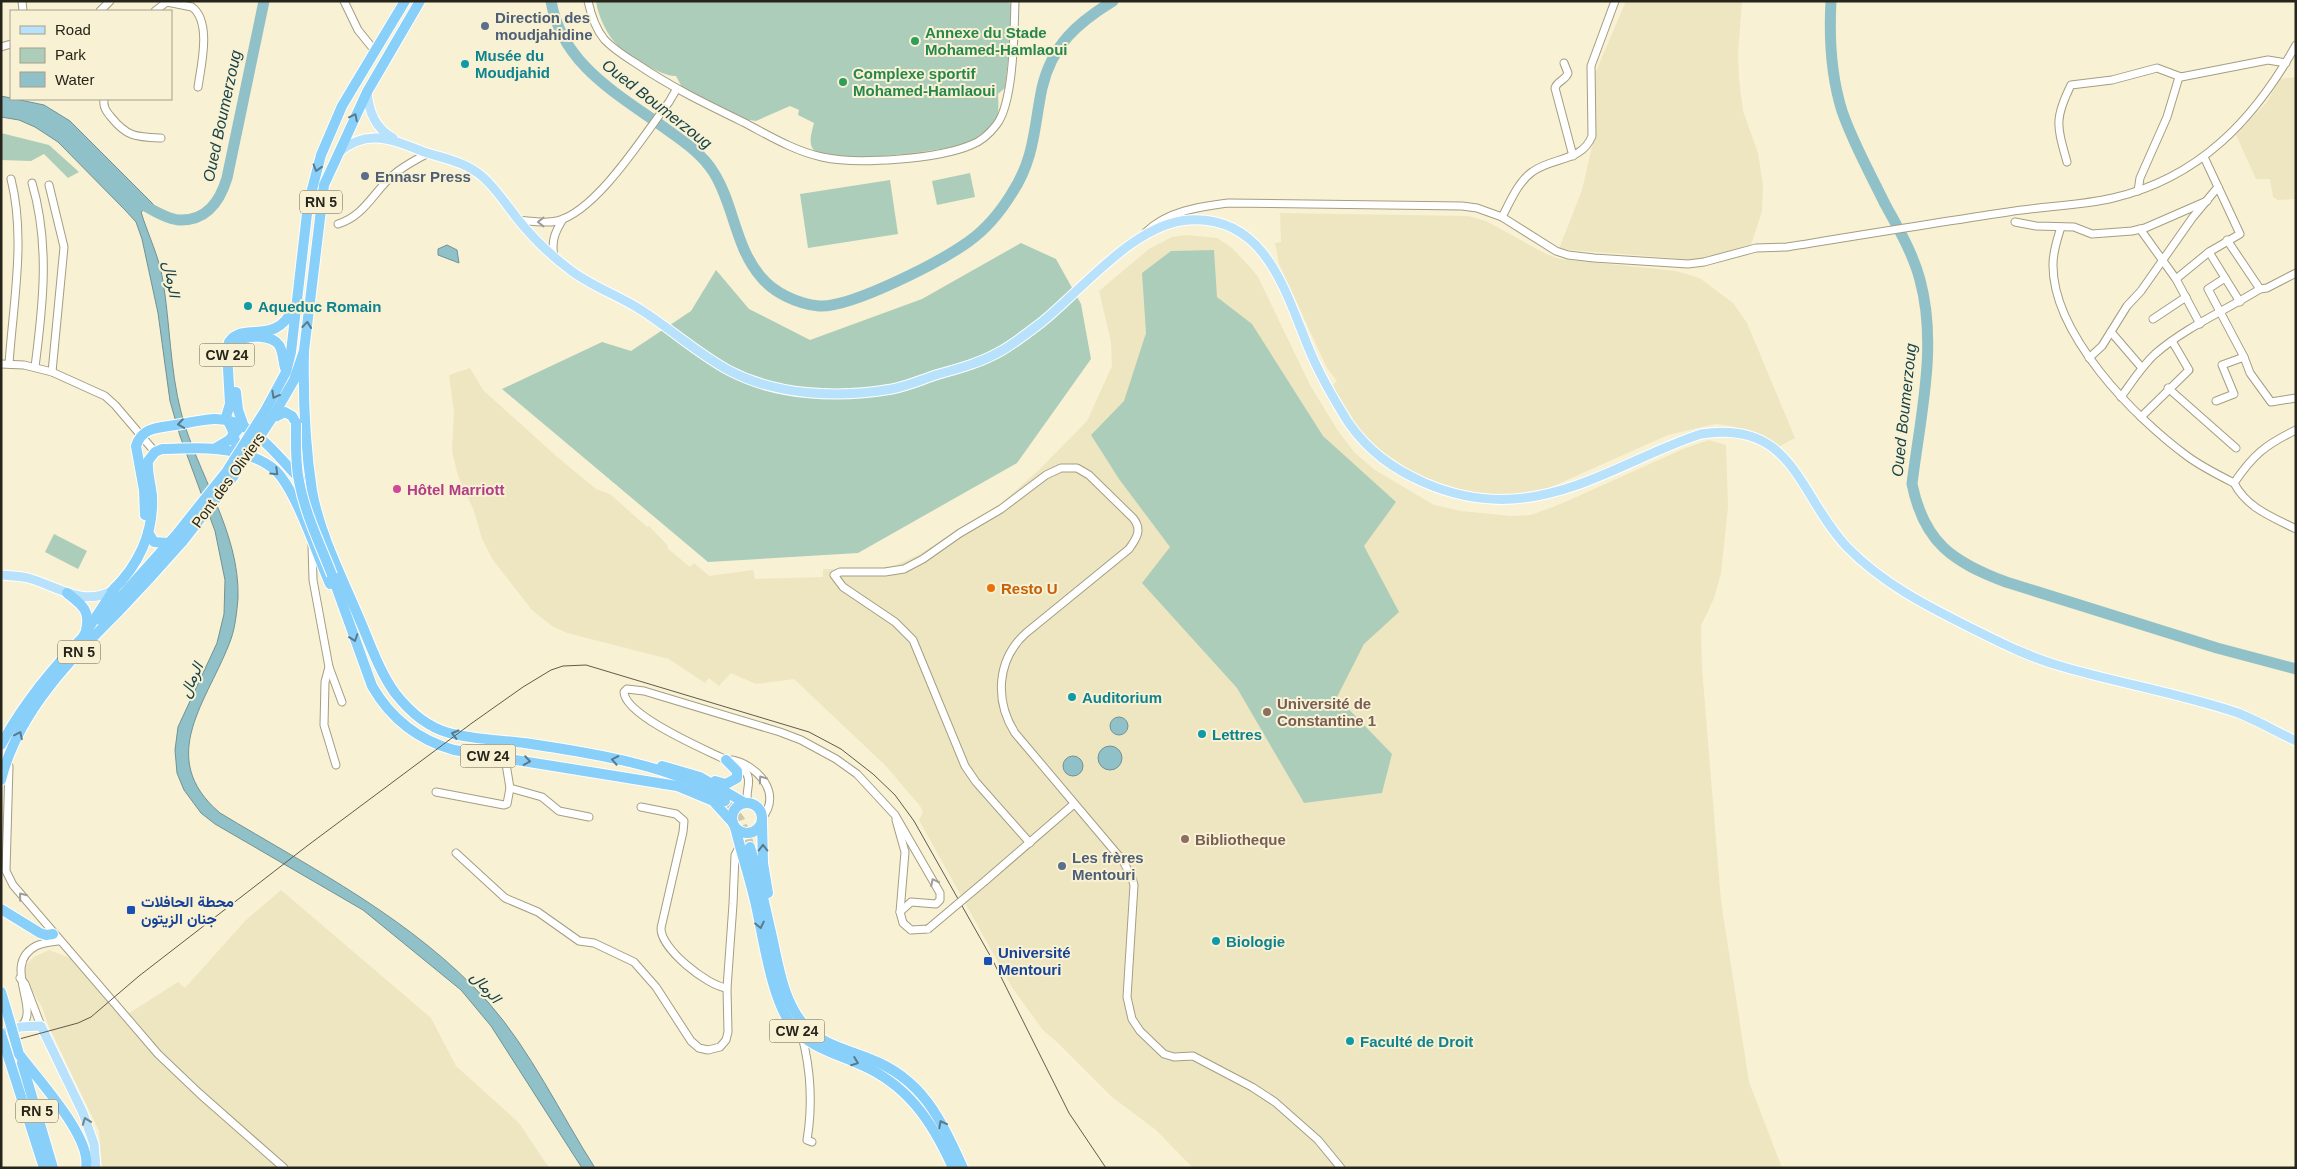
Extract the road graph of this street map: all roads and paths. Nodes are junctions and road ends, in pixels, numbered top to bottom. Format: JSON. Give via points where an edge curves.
{"nodes":[{"id":1,"x":344,"y":1,"type":"edge"},
{"id":2,"x":405,"y":1,"type":"edge"},
{"id":3,"x":420,"y":1,"type":"edge"},
{"id":4,"x":588,"y":1,"type":"edge"},
{"id":5,"x":1015,"y":1,"type":"edge"},
{"id":6,"x":1614,"y":1,"type":"edge"},
{"id":7,"x":168,"y":2,"type":"edge"},
{"id":8,"x":156,"y":10,"type":"edge"},
{"id":9,"x":2296,"y":45,"type":"edge"},
{"id":10,"x":375,"y":51,"type":"junction"},
{"id":11,"x":1564,"y":63,"type":"dead end"},
{"id":12,"x":2286,"y":63,"type":"junction"},
{"id":13,"x":2179,"y":76,"type":"junction"},
{"id":14,"x":198,"y":87,"type":"dead end"},
{"id":15,"x":676,"y":90,"type":"junction"},
{"id":16,"x":367,"y":92,"type":"junction"},
{"id":17,"x":104,"y":100,"type":"edge"},
{"id":18,"x":161,"y":138,"type":"dead end"},
{"id":19,"x":405,"y":144,"type":"junction"},
{"id":20,"x":428,"y":153,"type":"junction"},
{"id":21,"x":337,"y":154,"type":"junction"},
{"id":22,"x":1573,"y":156,"type":"junction"},
{"id":23,"x":2204,"y":157,"type":"junction"},
{"id":24,"x":2067,"y":162,"type":"dead end"},
{"id":25,"x":11,"y":178,"type":"dead end"},
{"id":26,"x":32,"y":183,"type":"dead end"},
{"id":27,"x":49,"y":185,"type":"dead end"},
{"id":28,"x":2218,"y":187,"type":"junction"},
{"id":29,"x":2138,"y":191,"type":"junction"},
{"id":30,"x":2208,"y":200,"type":"junction"},
{"id":31,"x":1502,"y":217,"type":"junction"},
{"id":32,"x":564,"y":218,"type":"junction"},
{"id":33,"x":518,"y":220,"type":"junction"},
{"id":34,"x":2015,"y":222,"type":"dead end"},
{"id":35,"x":338,"y":224,"type":"dead end"},
{"id":36,"x":2061,"y":227,"type":"junction"},
{"id":37,"x":2140,"y":229,"type":"junction"},
{"id":38,"x":1140,"y":237,"type":"junction"},
{"id":39,"x":2227,"y":240,"type":"junction"},
{"id":40,"x":2209,"y":252,"type":"junction"},
{"id":41,"x":554,"y":256,"type":"junction"},
{"id":42,"x":2162,"y":262,"type":"junction"},
{"id":43,"x":2296,"y":273,"type":"edge"},
{"id":44,"x":2225,"y":278,"type":"junction"},
{"id":45,"x":2176,"y":279,"type":"junction"},
{"id":46,"x":2260,"y":289,"type":"junction"},
{"id":47,"x":2186,"y":297,"type":"junction"},
{"id":48,"x":297,"y":300,"type":"junction"},
{"id":49,"x":2240,"y":302,"type":"junction"},
{"id":50,"x":2221,"y":313,"type":"junction"},
{"id":51,"x":2153,"y":319,"type":"dead end"},
{"id":52,"x":2200,"y":324,"type":"junction"},
{"id":53,"x":2111,"y":332,"type":"junction"},
{"id":54,"x":2172,"y":341,"type":"junction"},
{"id":55,"x":304,"y":351,"type":"junction"},
{"id":56,"x":2244,"y":357,"type":"junction"},
{"id":57,"x":2089,"y":358,"type":"junction"},
{"id":58,"x":4,"y":364,"type":"edge"},
{"id":59,"x":35,"y":367,"type":"junction"},
{"id":60,"x":2142,"y":368,"type":"junction"},
{"id":61,"x":1,"y":371,"type":"edge"},
{"id":62,"x":52,"y":372,"type":"junction"},
{"id":63,"x":286,"y":372,"type":"junction"},
{"id":64,"x":2168,"y":388,"type":"junction"},
{"id":65,"x":2121,"y":396,"type":"junction"},
{"id":66,"x":2296,"y":398,"type":"edge"},
{"id":67,"x":2216,"y":401,"type":"dead end"},
{"id":68,"x":268,"y":415,"type":"junction"},
{"id":69,"x":2141,"y":417,"type":"junction"},
{"id":70,"x":227,"y":421,"type":"junction"},
{"id":71,"x":242,"y":426,"type":"junction"},
{"id":72,"x":2296,"y":430,"type":"edge"},
{"id":73,"x":140,"y":436,"type":"junction"},
{"id":74,"x":233,"y":436,"type":"junction"},
{"id":75,"x":264,"y":441,"type":"junction"},
{"id":76,"x":2236,"y":448,"type":"dead end"},
{"id":77,"x":214,"y":449,"type":"junction"},
{"id":78,"x":158,"y":450,"type":"junction"},
{"id":79,"x":238,"y":452,"type":"junction"},
{"id":80,"x":254,"y":458,"type":"junction"},
{"id":81,"x":2234,"y":483,"type":"junction"},
{"id":82,"x":313,"y":492,"type":"junction"},
{"id":83,"x":2296,"y":529,"type":"edge"},
{"id":84,"x":148,"y":532,"type":"junction"},
{"id":85,"x":176,"y":540,"type":"junction"},
{"id":86,"x":312,"y":543,"type":"junction"},
{"id":87,"x":1,"y":575,"type":"edge"},
{"id":88,"x":112,"y":592,"type":"junction"},
{"id":89,"x":67,"y":593,"type":"junction"},
{"id":90,"x":346,"y":617,"type":"junction"},
{"id":91,"x":84,"y":635,"type":"junction"},
{"id":92,"x":329,"y":667,"type":"junction"},
{"id":93,"x":324,"y":701,"type":"junction"},
{"id":94,"x":2296,"y":742,"type":"edge"},
{"id":95,"x":1,"y":745,"type":"edge"},
{"id":96,"x":506,"y":758,"type":"junction"},
{"id":97,"x":10,"y":759,"type":"junction"},
{"id":98,"x":726,"y":760,"type":"junction"},
{"id":99,"x":336,"y":765,"type":"dead end"},
{"id":100,"x":639,"y":765,"type":"junction"},
{"id":101,"x":700,"y":776,"type":"junction"},
{"id":102,"x":1,"y":780,"type":"edge"},
{"id":103,"x":510,"y":788,"type":"junction"},
{"id":104,"x":436,"y":792,"type":"dead end"},
{"id":105,"x":725,"y":801,"type":"tunnel mouth"},
{"id":106,"x":747,"y":803,"type":"junction"},
{"id":107,"x":1074,"y":804,"type":"junction"},
{"id":108,"x":641,"y":807,"type":"dead end"},
{"id":109,"x":895,"y":815,"type":"junction"},
{"id":110,"x":589,"y":818,"type":"dead end"},
{"id":111,"x":762,"y":820,"type":"junction"},
{"id":112,"x":734,"y":825,"type":"junction"},
{"id":113,"x":1030,"y":843,"type":"junction"},
{"id":114,"x":745,"y":847,"type":"junction"},
{"id":115,"x":456,"y":853,"type":"dead end"},
{"id":116,"x":1,"y":909,"type":"edge"},
{"id":117,"x":900,"y":912,"type":"junction"},
{"id":118,"x":56,"y":938,"type":"junction"},
{"id":119,"x":20,"y":978,"type":"junction"},
{"id":120,"x":727,"y":988,"type":"junction"},
{"id":121,"x":1,"y":992,"type":"edge"},
{"id":122,"x":789,"y":999,"type":"junction"},
{"id":123,"x":41,"y":1026,"type":"junction"},
{"id":124,"x":20,"y":1027,"type":"junction"},
{"id":125,"x":1,"y":1034,"type":"edge"},
{"id":126,"x":802,"y":1036,"type":"junction"},
{"id":127,"x":19,"y":1054,"type":"junction"},
{"id":128,"x":812,"y":1142,"type":"dead end"},
{"id":129,"x":44,"y":1168,"type":"edge"},
{"id":130,"x":53,"y":1168,"type":"edge"},
{"id":131,"x":86,"y":1168,"type":"edge"},
{"id":132,"x":96,"y":1168,"type":"edge"},
{"id":133,"x":284,"y":1168,"type":"edge"},
{"id":134,"x":953,"y":1168,"type":"edge"},
{"id":135,"x":963,"y":1168,"type":"edge"},
{"id":136,"x":1340,"y":1168,"type":"edge"}],
"edges":[{"from":1,"to":10,"type":"street","via":[[358,30]]},
{"from":2,"to":10,"type":"highway","number":"RN 5"},
{"from":3,"to":16,"type":"highway","number":"RN 5"},
{"from":4,"to":15,"type":"street","via":[[597,30],[605,40]]},
{"from":5,"to":15,"type":"street","via":[[1012,61],[1003,112],[980,140],[957,150],[867,160],[822,157],[784,143]]},
{"from":6,"to":22,"type":"street","via":[[1591,66],[1592,136],[1585,149]]},
{"from":7,"to":8,"type":"street"},
{"from":7,"to":14,"type":"street","via":[[192,7],[200,17],[204,51]]},
{"from":9,"to":12,"type":"street"},
{"from":10,"to":48,"type":"highway","number":"RN 5","one_way":true,"via":[[342,106],[321,155],[308,205]]},
{"from":11,"to":22,"type":"street","via":[[1567,76],[1554,88]]},
{"from":12,"to":13,"type":"street","via":[[2268,60]]},
{"from":12,"to":23,"type":"street","via":[[2248,116]]},
{"from":13,"to":24,"type":"street","via":[[2157,68],[2112,80],[2071,85],[2058,124]]},
{"from":13,"to":29,"type":"street","via":[[2167,118],[2140,178]]},
{"from":15,"to":32,"type":"street","via":[[600,193]]},
{"from":16,"to":19,"type":"main road","via":[[375,121],[385,133]]},
{"from":21,"to":16,"type":"highway","number":"RN 5","one_way":true},
{"from":17,"to":18,"type":"street","via":[[107,112],[129,135]]},
{"from":19,"to":20,"type":"main road"},
{"from":19,"to":21,"type":"main road","via":[[366,138],[346,146]]},
{"from":20,"to":33,"type":"main road","via":[[455,160],[472,169],[485,179]]},
{"from":20,"to":35,"type":"street","via":[[398,170],[360,213]]},
{"from":55,"to":21,"type":"highway","number":"RN 5","one_way":true,"via":[[324,185]]},
{"from":22,"to":31,"type":"street","via":[[1530,173]]},
{"from":23,"to":28,"type":"street"},
{"from":23,"to":29,"type":"street","via":[[2174,178]]},
{"from":25,"to":58,"type":"street","via":[[18,239]]},
{"from":26,"to":59,"type":"street","via":[[44,252]]},
{"from":27,"to":62,"type":"street","via":[[64,247]]},
{"from":28,"to":30,"type":"street"},
{"from":28,"to":39,"type":"street","via":[[2240,234]]},
{"from":29,"to":31,"type":"street","via":[[2113,199],[1756,248],[1688,264],[1568,255],[1556,251]]},
{"from":30,"to":37,"type":"street"},
{"from":30,"to":42,"type":"street"},
{"from":31,"to":38,"type":"street","via":[[1462,206],[1228,203],[1200,206],[1166,217]]},
{"from":32,"to":33,"type":"street","one_way":true,"via":[[538,222]]},
{"from":32,"to":41,"type":"street","via":[[554,234]]},
{"from":33,"to":41,"type":"main road"},
{"from":34,"to":36,"type":"street"},
{"from":36,"to":37,"type":"street","via":[[2074,227],[2092,234]]},
{"from":36,"to":57,"type":"street","via":[[2054,246],[2053,266],[2058,293],[2064,313]]},
{"from":37,"to":42,"type":"street"},
{"from":38,"to":41,"type":"main road","via":[[1044,320],[1004,349],[965,367],[904,386],[850,393],[785,389],[734,373],[710,360],[642,311],[572,272]]},
{"from":38,"to":94,"type":"main road","via":[[1173,222],[1205,220],[1224,224],[1252,241],[1277,273],[1314,360],[1362,440],[1385,462],[1432,486],[1480,499],[1519,499],[1564,489],[1701,434],[1720,431],[1740,433],[1771,446],[1787,461],[1847,546],[1867,566],[1929,608],[2024,654],[2239,714]]},
{"from":39,"to":40,"type":"street"},
{"from":39,"to":46,"type":"street"},
{"from":40,"to":44,"type":"street"},
{"from":40,"to":45,"type":"street"},
{"from":42,"to":45,"type":"street"},
{"from":42,"to":53,"type":"street"},
{"from":43,"to":46,"type":"street"},
{"from":44,"to":49,"type":"street"},
{"from":44,"to":50,"type":"street","via":[[2208,289]]},
{"from":45,"to":47,"type":"street"},
{"from":46,"to":49,"type":"street"},
{"from":47,"to":51,"type":"street"},
{"from":47,"to":52,"type":"street"},
{"from":48,"to":63,"type":"highway","number":"RN 5"},
{"from":48,"to":70,"type":"highway","number":"CW 24","via":[[290,316],[278,328],[241,334],[229,342],[230,404]]},
{"from":49,"to":50,"type":"street"},
{"from":50,"to":52,"type":"street"},
{"from":50,"to":56,"type":"street"},
{"from":52,"to":54,"type":"street"},
{"from":53,"to":57,"type":"street"},
{"from":53,"to":60,"type":"street"},
{"from":54,"to":60,"type":"street"},
{"from":54,"to":64,"type":"street","via":[[2189,370]]},
{"from":55,"to":68,"type":"highway","number":"RN 5","via":[[294,380]]},
{"from":55,"to":82,"type":"highway","number":"CW 24","via":[[306,426]]},
{"from":56,"to":66,"type":"street","via":[[2250,373],[2268,400],[2280,402]]},
{"from":56,"to":67,"type":"street","via":[[2222,365],[2234,394]]},
{"from":57,"to":65,"type":"street"},
{"from":58,"to":59,"type":"street"},
{"from":58,"to":61,"type":"street"},
{"from":59,"to":62,"type":"street"},
{"from":60,"to":65,"type":"street"},
{"from":62,"to":73,"type":"street","via":[[105,396]]},
{"from":63,"to":68,"type":"highway","number":"RN 5","one_way":true},
{"from":63,"to":71,"type":"highway","number":"CW 24","via":[[282,350],[274,340],[247,338],[235,345],[236,402]]},
{"from":64,"to":69,"type":"street"},
{"from":64,"to":76,"type":"street"},
{"from":65,"to":69,"type":"street"},
{"from":68,"to":85,"type":"highway","name":"Pont des Oliviers","number":"RN 5","bridge":true},
{"from":68,"to":90,"type":"highway","number":"CW 24","bridge":true,"via":[[286,412],[296,423],[299,480],[309,519]]},
{"from":69,"to":81,"type":"street","via":[[2187,456]]},
{"from":70,"to":71,"type":"highway","number":"CW 24"},
{"from":70,"to":73,"type":"highway","number":"CW 24","one_way":true,"via":[[208,420],[154,428]]},
{"from":70,"to":74,"type":"highway","number":"CW 24"},
{"from":71,"to":74,"type":"highway"},
{"from":71,"to":75,"type":"highway","number":"CW 24"},
{"from":72,"to":81,"type":"street","via":[[2256,454]]},
{"from":73,"to":78,"type":"street"},
{"from":73,"to":88,"type":"highway","via":[[135,450],[145,498],[144,523],[132,559]]},
{"from":74,"to":77,"type":"highway"},
{"from":74,"to":79,"type":"highway","number":"CW 24"},
{"from":75,"to":80,"type":"highway","via":[[262,452]]},
{"from":75,"to":82,"type":"highway","number":"CW 24"},
{"from":77,"to":78,"type":"highway","number":"CW 24"},
{"from":77,"to":79,"type":"highway","number":"CW 24"},
{"from":78,"to":84,"type":"highway","via":[[148,461],[152,508]]},
{"from":79,"to":80,"type":"highway","number":"CW 24"},
{"from":80,"to":86,"type":"highway","number":"CW 24","one_way":true,"via":[[276,471],[286,485]]},
{"from":81,"to":83,"type":"street","via":[[2254,508]]},
{"from":100,"to":82,"type":"highway","number":"CW 24","one_way":true,"via":[[530,744],[467,738],[434,728],[426,722],[401,700],[387,680],[333,556]]},
{"from":84,"to":85,"type":"highway","via":[[154,542]]},
{"from":84,"to":88,"type":"highway","via":[[132,569]]},
{"from":85,"to":91,"type":"highway","number":"RN 5"},
{"from":97,"to":85,"type":"highway","number":"RN 5","one_way":true,"via":[[18,734],[46,691]]},
{"from":86,"to":90,"type":"highway","number":"CW 24"},
{"from":86,"to":92,"type":"street","via":[[313,580]]},
{"from":87,"to":89,"type":"main road","via":[[28,578]]},
{"from":88,"to":89,"type":"main road","via":[[92,598]]},
{"from":88,"to":91,"type":"highway"},
{"from":89,"to":91,"type":"highway","via":[[86,608],[88,618]]},
{"from":90,"to":96,"type":"highway","number":"CW 24","one_way":true,"via":[[372,686],[399,721],[418,736],[437,745],[471,754]]},
{"from":91,"to":95,"type":"highway","number":"RN 5","via":[[37,689]]},
{"from":92,"to":93,"type":"street"},
{"from":92,"to":93,"type":"street","via":[[340,698]]},
{"from":93,"to":99,"type":"street","via":[[324,725]]},
{"from":96,"to":103,"type":"street"},
{"from":96,"to":112,"type":"highway","number":"CW 24","one_way":true,"via":[[677,786],[713,801]]},
{"from":97,"to":102,"type":"highway","number":"RN 5"},
{"from":118,"to":97,"type":"street","one_way":true,"via":[[12,885],[6,871]]},
{"from":98,"to":101,"type":"highway","via":[[737,771],[737,778],[731,783]]},
{"from":98,"to":106,"type":"street","via":[[747,774]]},
{"from":98,"to":109,"type":"street","via":[[639,713],[626,701],[624,692],[632,688],[644,691],[801,740],[857,774]]},
{"from":111,"to":98,"type":"street","one_way":true,"via":[[770,801],[763,777],[742,762]]},
{"from":100,"to":101,"type":"highway","number":"CW 24","via":[[654,764]]},
{"from":100,"to":105,"type":"highway","number":"CW 24","via":[[690,780]]},
{"from":101,"to":106,"type":"highway","number":"CW 24"},
{"from":103,"to":104,"type":"street","via":[[509,800],[501,806]]},
{"from":103,"to":110,"type":"street","via":[[542,797],[559,811]]},
{"from":106,"to":111,"type":"highway","via":[[760,809]]},
{"from":106,"to":112,"type":"highway","via":[[736,808],[732,817]]},
{"from":107,"to":113,"type":"street"},
{"from":107,"to":113,"type":"street","via":[[1011,727],[1000,687],[1007,658],[1020,638],[1129,549],[1138,535],[1139,526],[1133,518],[1089,476],[1071,467],[1046,475],[1001,509],[904,569],[840,572],[834,576],[843,587],[895,622],[913,640],[965,766]]},
{"from":107,"to":136,"type":"street","via":[[1122,861],[1133,882],[1127,997],[1132,1019],[1140,1031],[1164,1054],[1193,1056],[1252,1086],[1318,1140]]},
{"from":108,"to":120,"type":"street","via":[[676,814],[684,821],[661,928],[662,938],[699,975],[714,986]]},
{"from":109,"to":117,"type":"street","via":[[904,852]]},
{"from":117,"to":109,"type":"street","one_way":true,"via":[[911,902],[936,904],[940,896],[932,876]]},
{"from":111,"to":112,"type":"highway","via":[[756,830],[748,833]]},
{"from":122,"to":111,"type":"highway","number":"CW 24","one_way":true,"via":[[787,972],[763,863]]},
{"from":112,"to":114,"type":"highway","number":"CW 24"},
{"from":113,"to":117,"type":"street","bridge":true,"via":[[928,929],[915,931],[908,928],[901,920]]},
{"from":114,"to":120,"type":"street","via":[[735,855]]},
{"from":114,"to":122,"type":"highway","number":"CW 24"},
{"from":114,"to":126,"type":"highway","number":"CW 24","one_way":true,"via":[[778,994],[787,1018]]},
{"from":115,"to":120,"type":"street","via":[[505,898],[530,907],[579,941],[594,943],[634,962],[656,987],[686,1035],[699,1048],[717,1049],[726,1040]]},
{"from":116,"to":118,"type":"highway"},
{"from":118,"to":119,"type":"street","via":[[26,952],[20,964]]},
{"from":118,"to":133,"type":"street","via":[[172,1069]]},
{"from":119,"to":123,"type":"street"},
{"from":119,"to":124,"type":"street","via":[[27,1016]]},
{"from":121,"to":127,"type":"highway","number":"RN 5","bridge":true},
{"from":135,"to":122,"type":"highway","number":"CW 24","one_way":true,"via":[[941,1120],[923,1095],[884,1065],[821,1039],[806,1027]]},
{"from":123,"to":124,"type":"main road"},
{"from":132,"to":123,"type":"main road","one_way":true,"via":[[94,1144],[83,1114]]},
{"from":124,"to":125,"type":"main road"},
{"from":125,"to":129,"type":"highway","number":"RN 5","bridge":true},
{"from":126,"to":128,"type":"street","via":[[809,1064],[808,1140]]},
{"from":126,"to":134,"type":"highway","number":"CW 24","one_way":true,"via":[[823,1050],[877,1072],[898,1087],[928,1120]]},
{"from":127,"to":130,"type":"highway","number":"RN 5"},
{"from":127,"to":131,"type":"highway","via":[[76,1130],[84,1145]]}]}
